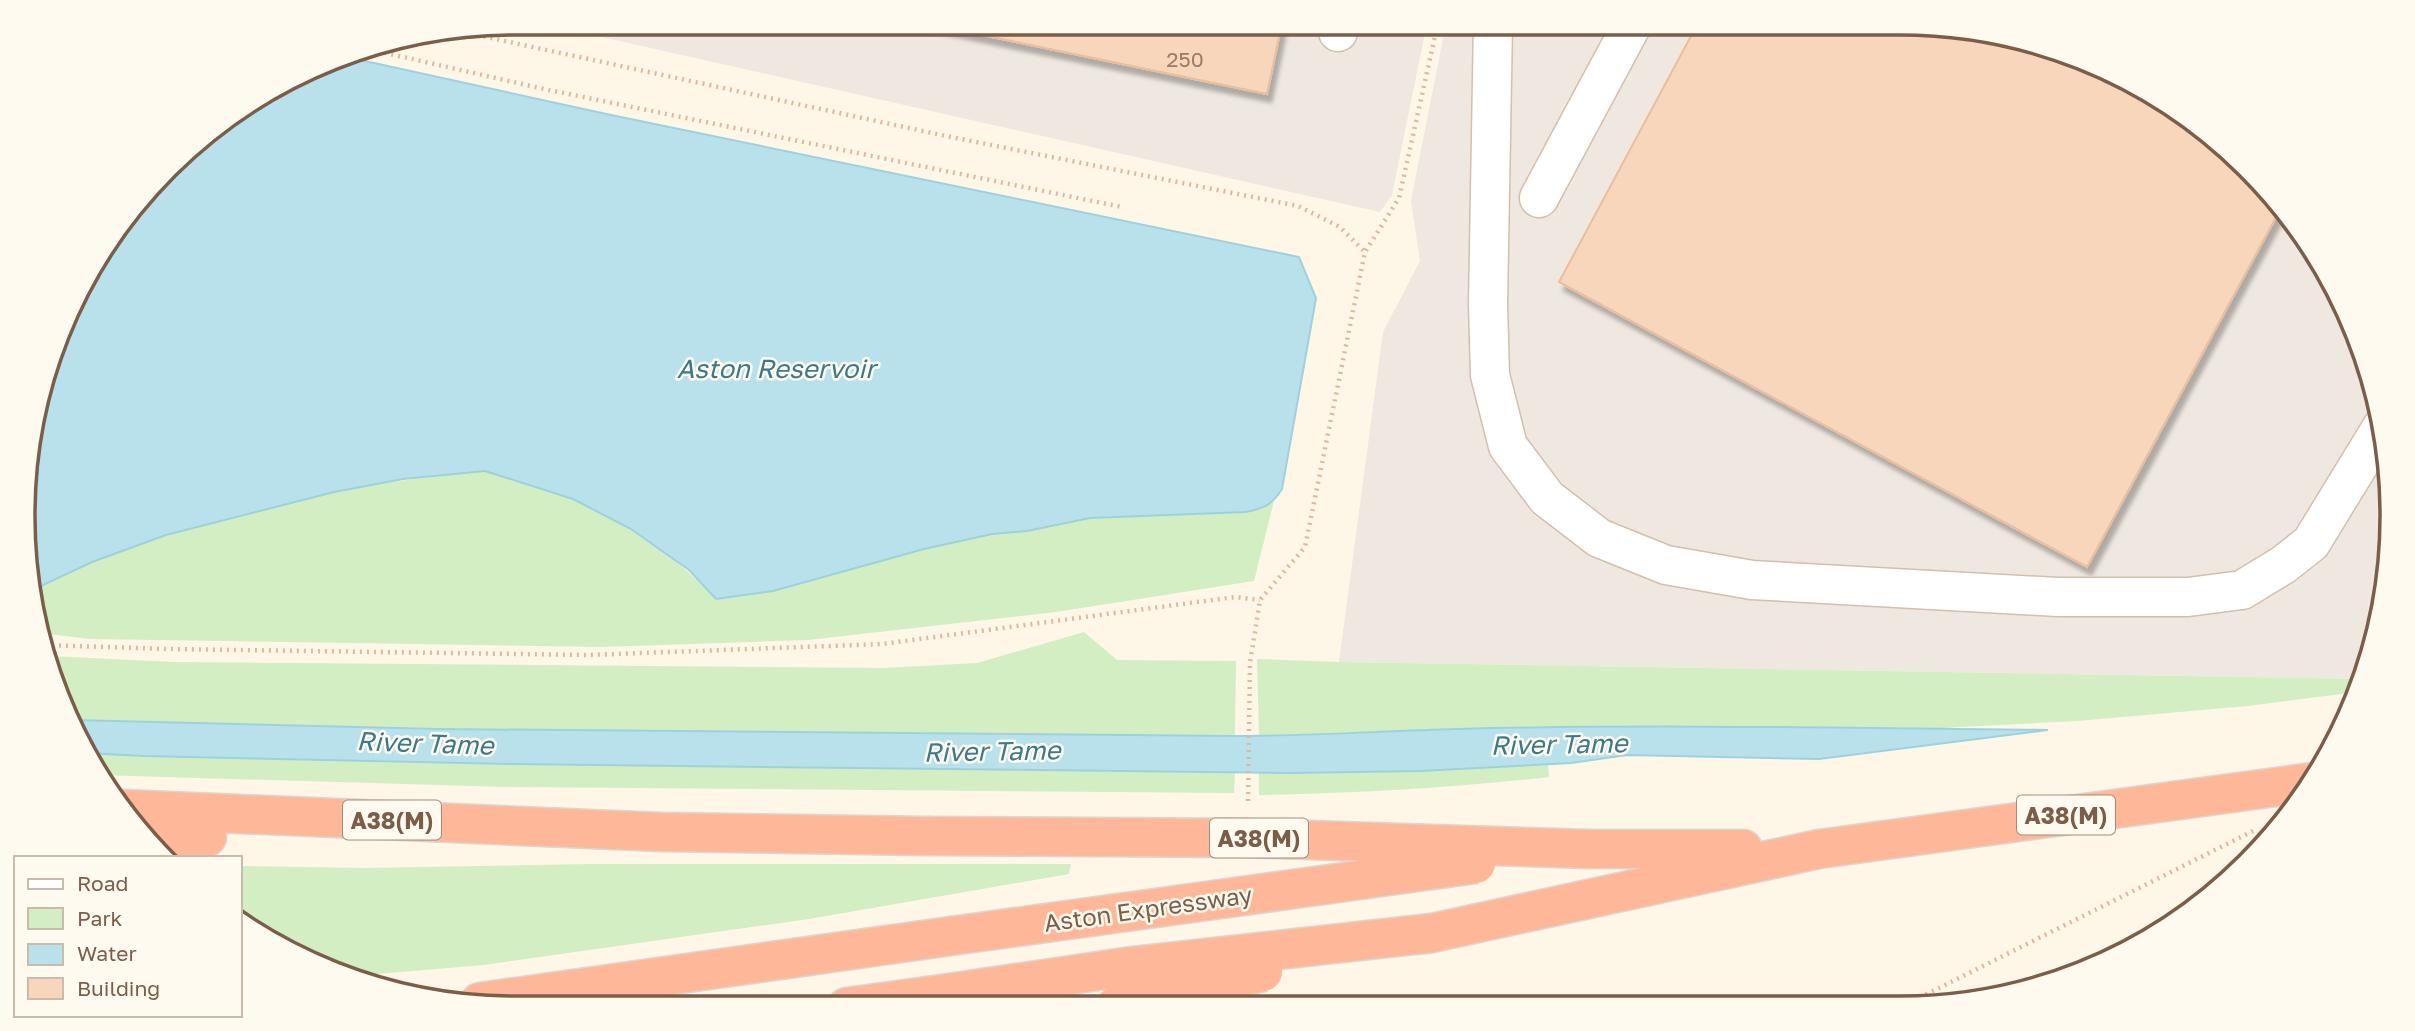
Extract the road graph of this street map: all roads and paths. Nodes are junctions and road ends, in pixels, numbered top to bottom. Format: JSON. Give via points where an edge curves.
{"nodes":[{"id":1,"x":1435,"y":35,"type":"edge"},
{"id":2,"x":1493,"y":35,"type":"edge"},
{"id":3,"x":1627,"y":35,"type":"edge"},
{"id":4,"x":482,"y":36,"type":"edge"},
{"id":5,"x":385,"y":53,"type":"edge"},
{"id":6,"x":1539,"y":198,"type":"dead end"},
{"id":7,"x":1122,"y":206,"type":"dead end"},
{"id":8,"x":1365,"y":252,"type":"junction"},
{"id":9,"x":2374,"y":440,"type":"edge"},
{"id":10,"x":1260,"y":600,"type":"junction"},
{"id":11,"x":53,"y":645,"type":"edge"},
{"id":12,"x":2298,"y":784,"type":"edge"},
{"id":13,"x":1248,"y":802,"type":"dead end"},
{"id":14,"x":135,"y":810,"type":"edge"},
{"id":15,"x":2260,"y":827,"type":"dead end"},
{"id":16,"x":661,"y":832,"type":"junction"},
{"id":17,"x":160,"y":838,"type":"edge"},
{"id":18,"x":1589,"y":849,"type":"junction"},
{"id":19,"x":1819,"y":849,"type":"junction"},
{"id":20,"x":1432,"y":933,"type":"junction"},
{"id":21,"x":1925,"y":995,"type":"edge"},
{"id":22,"x":523,"y":996,"type":"edge"},
{"id":23,"x":927,"y":996,"type":"edge"},
{"id":24,"x":1158,"y":996,"type":"edge"}],
"edges":[{"from":1,"to":8,"type":"path","via":[[1399,198]]},
{"from":2,"to":9,"type":"lane","via":[[1490,375],[1508,446],[1546,498],[1599,538],[1667,565],[1752,580],[2058,597],[2188,597],[2242,590],[2311,543]]},
{"from":3,"to":6,"type":"lane"},
{"from":4,"to":8,"type":"path","via":[[1298,206],[1340,227]]},
{"from":5,"to":7,"type":"path"},
{"from":8,"to":10,"type":"path","via":[[1305,547]]},
{"from":10,"to":11,"type":"path","via":[[1235,597],[882,644],[589,655]]},
{"from":10,"to":13,"type":"path","via":[[1250,663]]},
{"from":12,"to":19,"type":"highway","name":"Aston Expressway","number":"A38(M)"},
{"from":14,"to":16,"type":"highway","number":"A38(M)"},
{"from":15,"to":21,"type":"path"},
{"from":16,"to":17,"type":"highway","number":"A38(M)"},
{"from":16,"to":18,"type":"highway","number":"A38(M)","bridge":true,"via":[[1242,838]]},
{"from":18,"to":19,"type":"highway","name":"Aston Expressway","number":"A38(M)"},
{"from":18,"to":22,"type":"highway","name":"Aston Expressway","number":"A38(M)","bridge":true},
{"from":19,"to":20,"type":"highway","name":"Aston Expressway","number":"A38(M)"},
{"from":20,"to":23,"type":"highway","name":"Aston Expressway","number":"A38(M)","bridge":true,"via":[[1125,967]]},
{"from":20,"to":24,"type":"highway","bridge":true}]}
